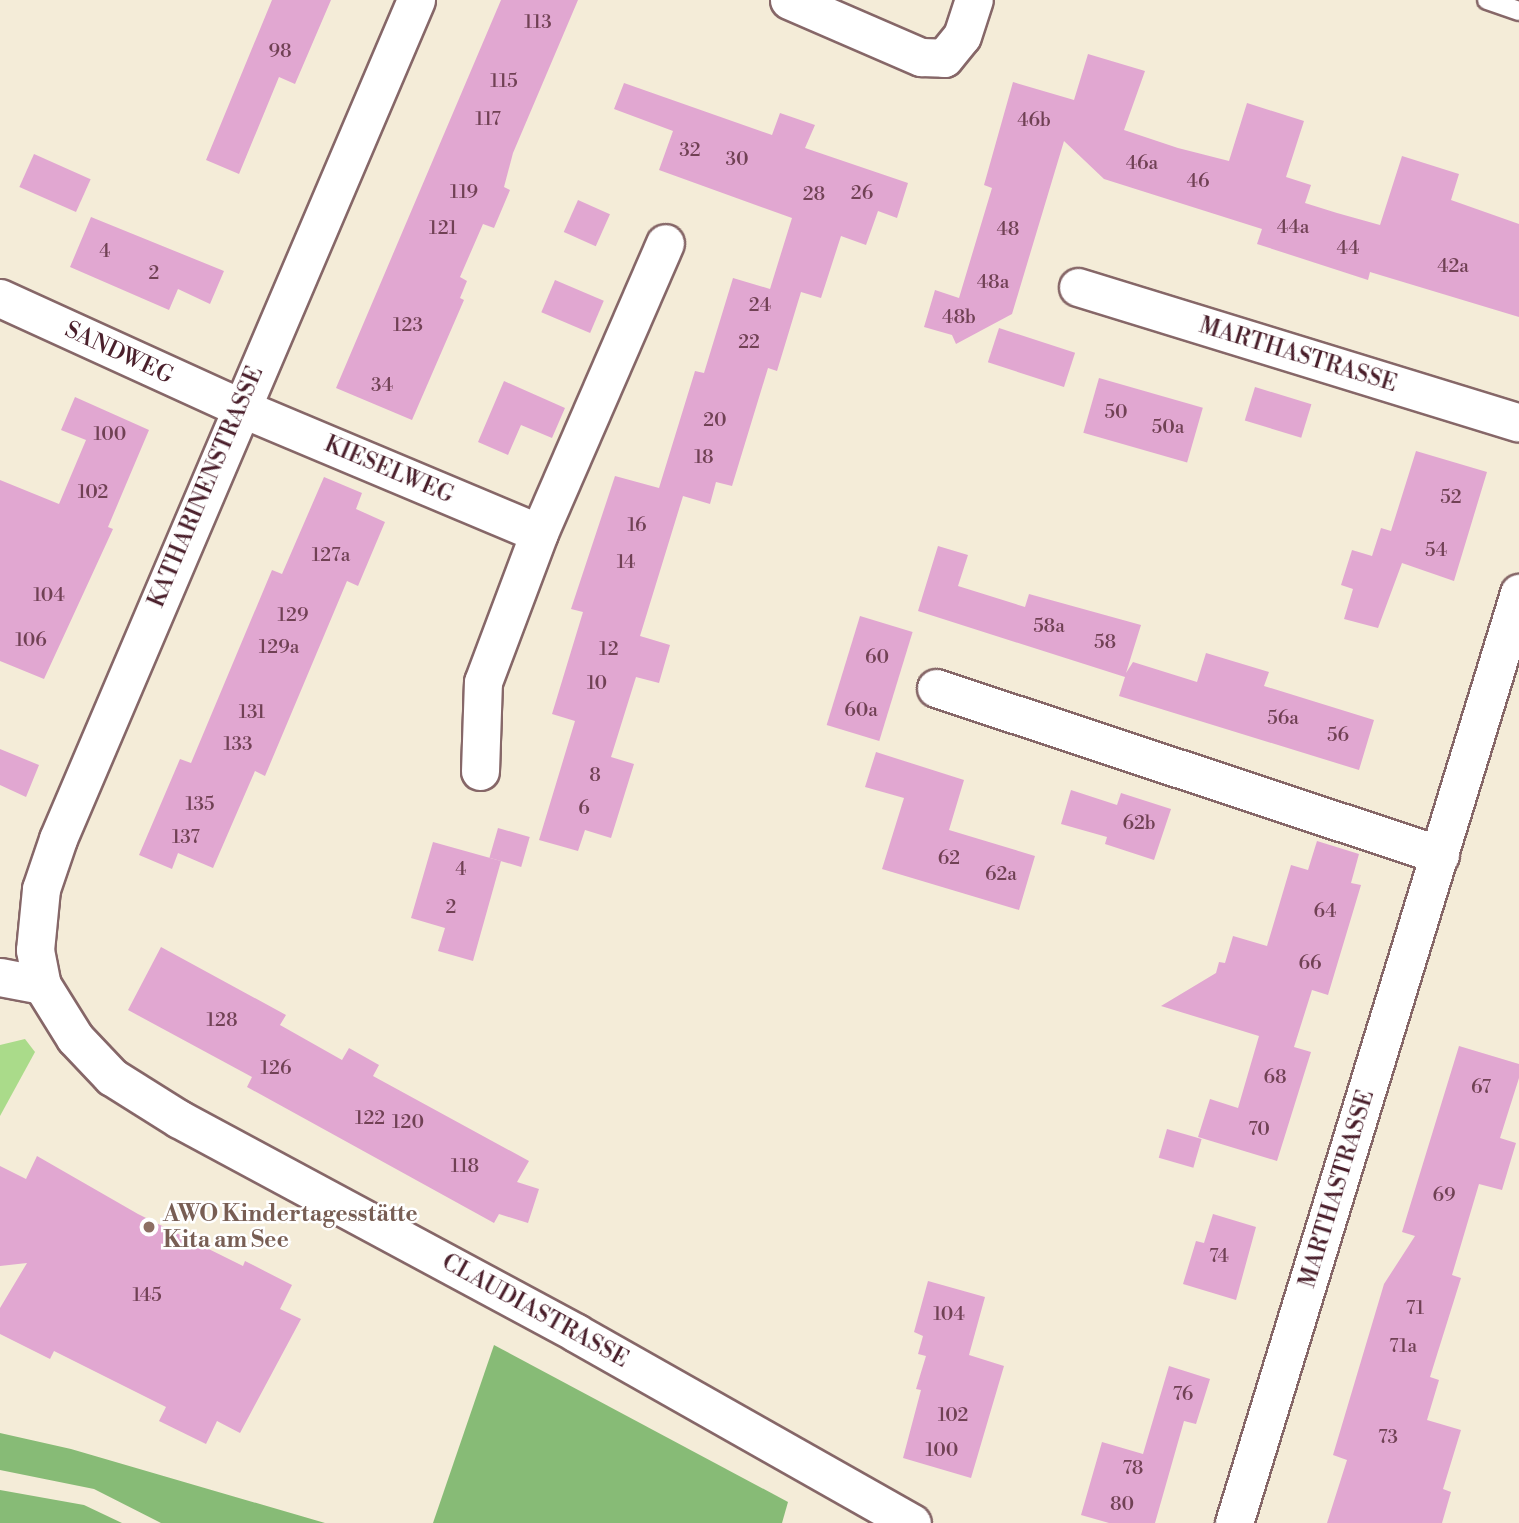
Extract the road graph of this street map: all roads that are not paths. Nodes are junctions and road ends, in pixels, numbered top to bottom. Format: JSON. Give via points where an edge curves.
{"nodes":[{"id":1,"x":416,"y":0,"type":"edge"},
{"id":2,"x":789,"y":0,"type":"edge"},
{"id":3,"x":974,"y":0,"type":"edge"},
{"id":4,"x":1487,"y":0,"type":"edge"},
{"id":5,"x":1519,"y":10,"type":"edge"},
{"id":6,"x":665,"y":243,"type":"dead end"},
{"id":7,"x":1078,"y":286,"type":"dead end"},
{"id":8,"x":0,"y":298,"type":"edge"},
{"id":9,"x":239,"y":407,"type":"junction"},
{"id":10,"x":1519,"y":423,"type":"edge"},
{"id":11,"x":539,"y":533,"type":"junction"},
{"id":12,"x":1519,"y":593,"type":"edge"},
{"id":13,"x":936,"y":688,"type":"dead end"},
{"id":14,"x":480,"y":771,"type":"dead end"},
{"id":15,"x":1440,"y":855,"type":"junction"},
{"id":16,"x":0,"y":977,"type":"edge"},
{"id":17,"x":42,"y":985,"type":"junction"},
{"id":18,"x":912,"y":1523,"type":"edge"},
{"id":19,"x":1234,"y":1523,"type":"edge"}],
"edges":[{"from":1,"to":9,"type":"street","name":"KATHARINENSTRASSE"},
{"from":2,"to":3,"type":"street","via":[[921,57],[944,58],[962,36]]},
{"from":4,"to":5,"type":"lane"},
{"from":6,"to":11,"type":"street"},
{"from":7,"to":10,"type":"street","name":"MARTHASTRASSE"},
{"from":8,"to":9,"type":"street","name":"SANDWEG"},
{"from":9,"to":11,"type":"street","name":"KIESELWEG"},
{"from":9,"to":17,"type":"street","name":"KATHARINENSTRASSE","via":[[41,889],[35,950]]},
{"from":11,"to":14,"type":"street","via":[[484,682]]},
{"from":12,"to":15,"type":"street","name":"MARTHASTRASSE"},
{"from":13,"to":15,"type":"street"},
{"from":15,"to":19,"type":"street","name":"MARTHASTRASSE"},
{"from":16,"to":17,"type":"street"},
{"from":17,"to":18,"type":"street","name":"CLAUDIASTRASSE","via":[[75,1038],[112,1077],[157,1105]]}]}
